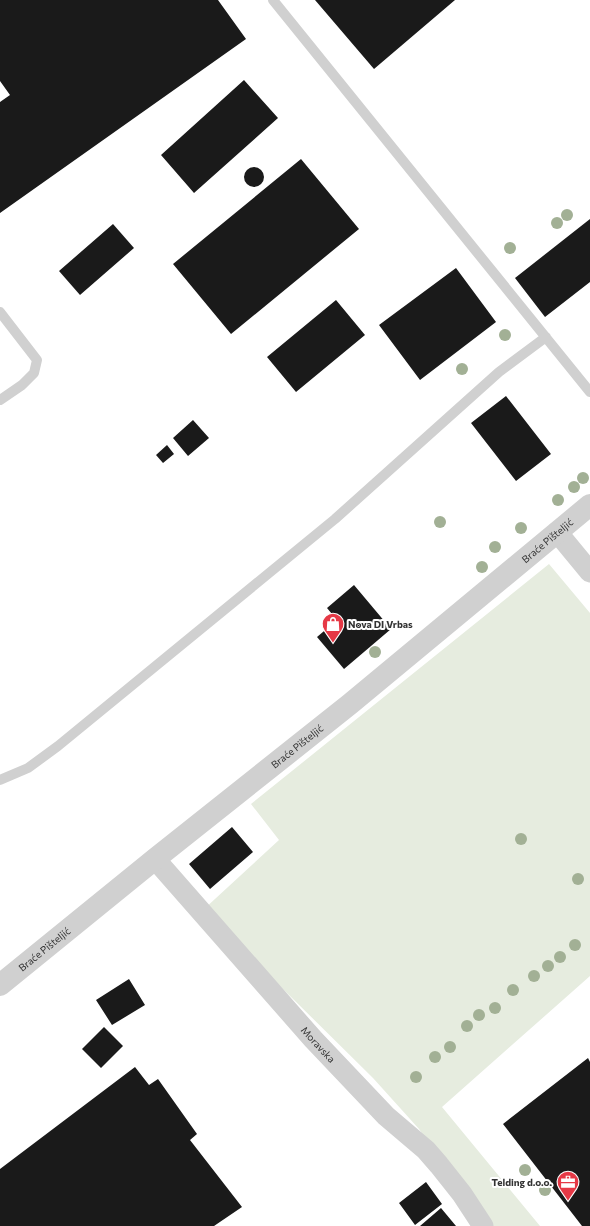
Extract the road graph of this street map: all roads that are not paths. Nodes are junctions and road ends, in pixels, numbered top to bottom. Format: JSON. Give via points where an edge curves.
{"nodes":[{"id":1,"x":273,"y":0,"type":"edge"},
{"id":2,"x":0,"y":312,"type":"edge"},
{"id":3,"x":546,"y":337,"type":"junction"},
{"id":4,"x":590,"y":392,"type":"edge"},
{"id":5,"x":0,"y":400,"type":"edge"},
{"id":6,"x":590,"y":505,"type":"edge"},
{"id":7,"x":557,"y":532,"type":"junction"},
{"id":8,"x":590,"y":572,"type":"edge"},
{"id":9,"x":0,"y":780,"type":"edge"},
{"id":10,"x":155,"y":859,"type":"junction"},
{"id":11,"x":0,"y":985,"type":"edge"},
{"id":12,"x":483,"y":1226,"type":"edge"}],
"edges":[{"from":1,"to":3,"type":"lane"},
{"from":2,"to":5,"type":"lane","via":[[37,360],[34,373]]},
{"from":3,"to":4,"type":"lane"},
{"from":3,"to":9,"type":"lane","via":[[499,372],[335,519],[64,741],[28,768]]},
{"from":6,"to":7,"type":"street","name":"Braće Pišteljić"},
{"from":7,"to":8,"type":"street"},
{"from":7,"to":10,"type":"street","name":"Braće Pišteljić","via":[[350,704]]},
{"from":10,"to":11,"type":"street","name":"Braće Pišteljić"},
{"from":10,"to":12,"type":"street","name":"Moravska","via":[[313,1039],[386,1116],[426,1150],[462,1194]]}]}
